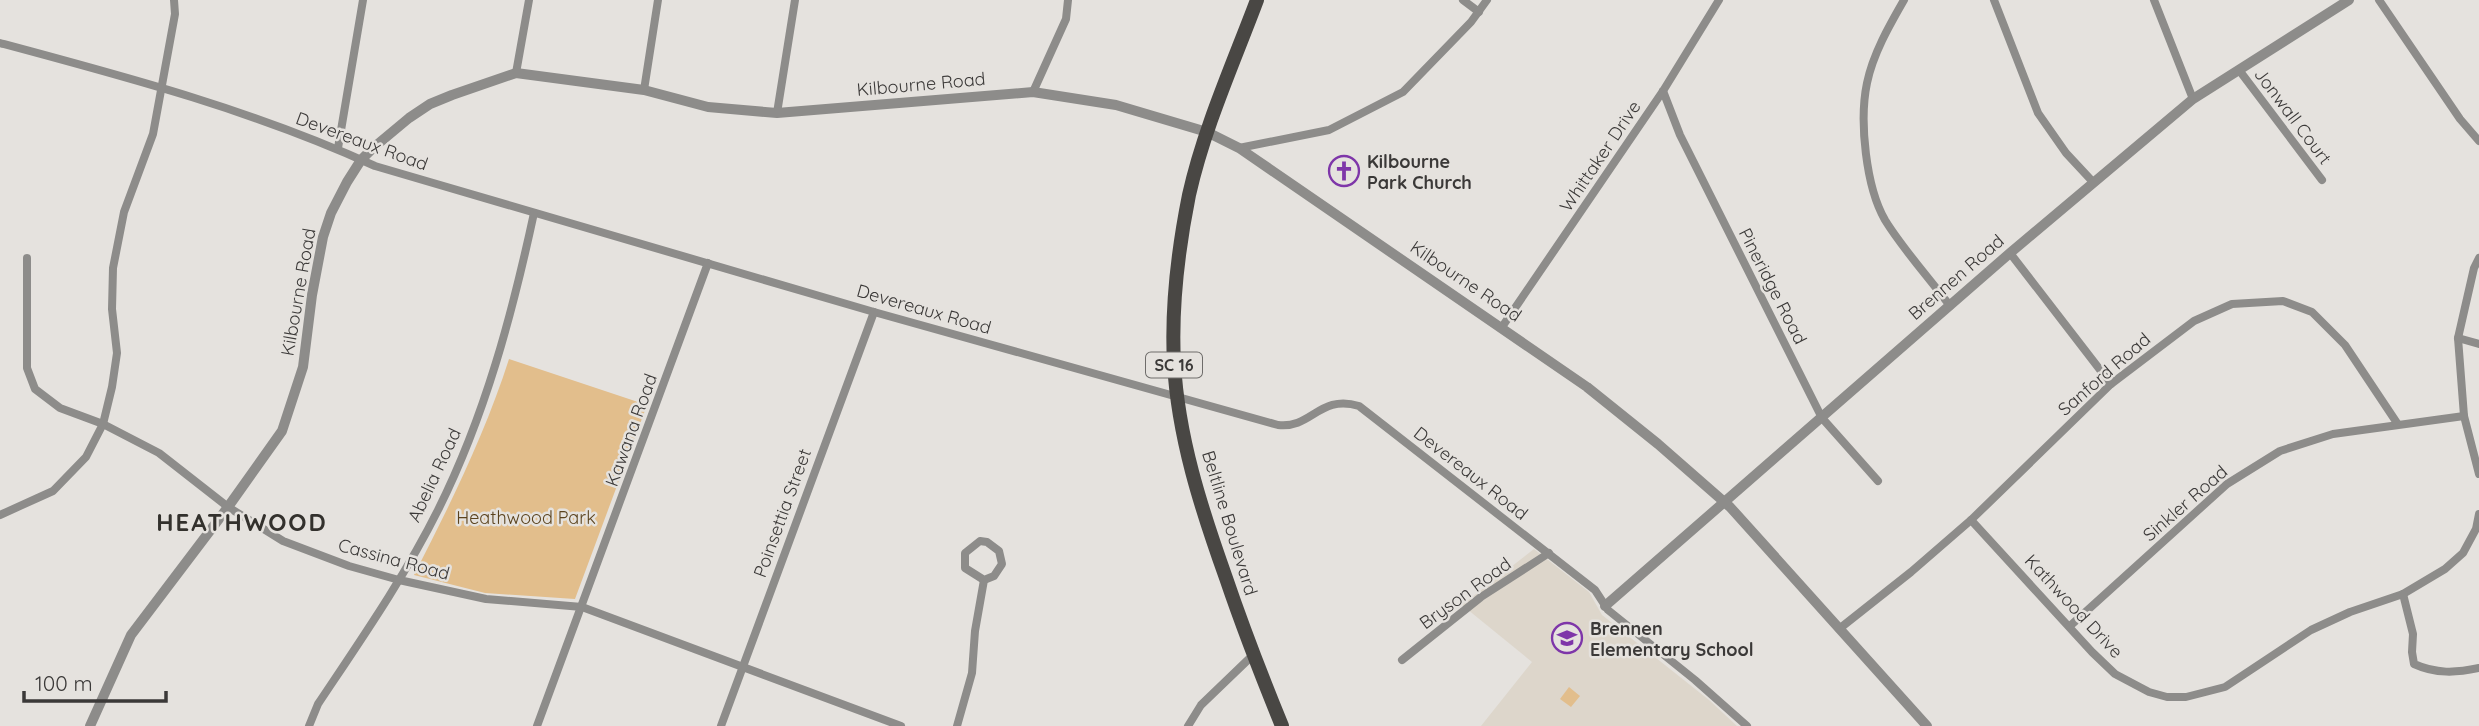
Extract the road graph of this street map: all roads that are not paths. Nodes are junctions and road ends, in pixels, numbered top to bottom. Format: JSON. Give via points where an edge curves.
{"nodes":[{"id":1,"x":174,"y":0,"type":"edge"},
{"id":2,"x":363,"y":0,"type":"edge"},
{"id":3,"x":529,"y":0,"type":"edge"},
{"id":4,"x":658,"y":0,"type":"edge"},
{"id":5,"x":795,"y":0,"type":"edge"},
{"id":6,"x":1068,"y":0,"type":"edge"},
{"id":7,"x":1258,"y":0,"type":"edge"},
{"id":8,"x":1463,"y":0,"type":"edge"},
{"id":9,"x":1488,"y":0,"type":"edge"},
{"id":10,"x":1719,"y":0,"type":"edge"},
{"id":11,"x":1903,"y":0,"type":"edge"},
{"id":12,"x":1994,"y":0,"type":"edge"},
{"id":13,"x":2154,"y":0,"type":"edge"},
{"id":14,"x":2349,"y":0,"type":"edge"},
{"id":15,"x":2379,"y":0,"type":"edge"},
{"id":16,"x":1479,"y":12,"type":"junction"},
{"id":17,"x":0,"y":43,"type":"edge"},
{"id":18,"x":2239,"y":70,"type":"junction"},
{"id":19,"x":516,"y":73,"type":"junction"},
{"id":20,"x":162,"y":87,"type":"junction"},
{"id":21,"x":644,"y":90,"type":"junction"},
{"id":22,"x":1663,"y":91,"type":"junction"},
{"id":23,"x":1033,"y":92,"type":"junction"},
{"id":24,"x":2193,"y":99,"type":"junction"},
{"id":25,"x":777,"y":113,"type":"junction"},
{"id":26,"x":1208,"y":132,"type":"junction"},
{"id":27,"x":2479,"y":141,"type":"edge"},
{"id":28,"x":338,"y":148,"type":"junction"},
{"id":29,"x":1239,"y":148,"type":"junction"},
{"id":30,"x":361,"y":160,"type":"junction"},
{"id":31,"x":2322,"y":180,"type":"dead end"},
{"id":32,"x":2093,"y":182,"type":"junction"},
{"id":33,"x":534,"y":213,"type":"junction"},
{"id":34,"x":2010,"y":253,"type":"junction"},
{"id":35,"x":27,"y":258,"type":"dead end"},
{"id":36,"x":2479,"y":258,"type":"edge"},
{"id":37,"x":708,"y":262,"type":"junction"},
{"id":38,"x":1950,"y":306,"type":"junction"},
{"id":39,"x":874,"y":312,"type":"junction"},
{"id":40,"x":1502,"y":327,"type":"junction"},
{"id":41,"x":2458,"y":338,"type":"junction"},
{"id":42,"x":2479,"y":344,"type":"edge"},
{"id":43,"x":2111,"y":384,"type":"junction"},
{"id":44,"x":1178,"y":397,"type":"junction"},
{"id":45,"x":2464,"y":416,"type":"junction"},
{"id":46,"x":1822,"y":418,"type":"junction"},
{"id":47,"x":2398,"y":423,"type":"junction"},
{"id":48,"x":103,"y":424,"type":"junction"},
{"id":49,"x":2479,"y":474,"type":"edge"},
{"id":50,"x":1878,"y":481,"type":"dead end"},
{"id":51,"x":1725,"y":502,"type":"junction"},
{"id":52,"x":228,"y":507,"type":"junction"},
{"id":53,"x":2479,"y":514,"type":"edge"},
{"id":54,"x":0,"y":515,"type":"edge"},
{"id":55,"x":1971,"y":520,"type":"junction"},
{"id":56,"x":1549,"y":553,"type":"junction"},
{"id":57,"x":400,"y":580,"type":"junction"},
{"id":58,"x":984,"y":580,"type":"junction"},
{"id":59,"x":2403,"y":594,"type":"junction"},
{"id":60,"x":1605,"y":606,"type":"junction"},
{"id":61,"x":582,"y":607,"type":"junction"},
{"id":62,"x":2070,"y":626,"type":"junction"},
{"id":63,"x":1839,"y":629,"type":"junction"},
{"id":64,"x":1253,"y":655,"type":"junction"},
{"id":65,"x":1402,"y":660,"type":"dead end"},
{"id":66,"x":741,"y":668,"type":"junction"},
{"id":67,"x":2479,"y":668,"type":"edge"},
{"id":68,"x":90,"y":726,"type":"edge"},
{"id":69,"x":309,"y":726,"type":"edge"},
{"id":70,"x":537,"y":726,"type":"edge"},
{"id":71,"x":721,"y":726,"type":"edge"},
{"id":72,"x":901,"y":726,"type":"edge"},
{"id":73,"x":957,"y":726,"type":"edge"},
{"id":74,"x":1188,"y":726,"type":"edge"},
{"id":75,"x":1282,"y":726,"type":"edge"},
{"id":76,"x":1747,"y":726,"type":"edge"},
{"id":77,"x":1927,"y":726,"type":"edge"}],
"edges":[{"from":1,"to":20,"type":"street"},
{"from":2,"to":28,"type":"street"},
{"from":3,"to":19,"type":"street"},
{"from":4,"to":21,"type":"street"},
{"from":5,"to":25,"type":"street"},
{"from":6,"to":23,"type":"street","via":[[1066,19]]},
{"from":7,"to":26,"type":"main road","name":"Beltline Boulevard","number":"SC 16"},
{"from":8,"to":16,"type":"street"},
{"from":9,"to":16,"type":"street"},
{"from":10,"to":22,"type":"street","name":"Whittaker Drive"},
{"from":11,"to":38,"type":"street","via":[[1880,45],[1867,85],[1864,134],[1870,184],[1885,219]]},
{"from":12,"to":32,"type":"street","via":[[2038,113]]},
{"from":13,"to":24,"type":"street"},
{"from":14,"to":18,"type":"street","name":"Brennen Road"},
{"from":15,"to":27,"type":"street"},
{"from":16,"to":29,"type":"street","via":[[1403,92],[1329,130]]},
{"from":17,"to":20,"type":"street","name":"Devereaux Road"},
{"from":18,"to":24,"type":"street","name":"Brennen Road"},
{"from":18,"to":31,"type":"street","name":"Jonwall Court"},
{"from":19,"to":21,"type":"street","name":"Kilbourne Road"},
{"from":19,"to":30,"type":"street","name":"Kilbourne Road","via":[[430,104]]},
{"from":20,"to":28,"type":"street","name":"Devereaux Road"},
{"from":20,"to":48,"type":"street","via":[[153,134],[124,212],[113,268],[117,353]]},
{"from":21,"to":25,"type":"street","name":"Kilbourne Road","via":[[708,107]]},
{"from":22,"to":40,"type":"street","name":"Whittaker Drive"},
{"from":22,"to":46,"type":"street","name":"Pineridge Road","via":[[1680,135]]},
{"from":23,"to":25,"type":"street","name":"Kilbourne Road"},
{"from":23,"to":26,"type":"street","name":"Kilbourne Road","via":[[1116,105]]},
{"from":24,"to":32,"type":"street","name":"Brennen Road"},
{"from":26,"to":29,"type":"street","name":"Kilbourne Road"},
{"from":26,"to":44,"type":"main road","name":"Beltline Boulevard","number":"SC 16","via":[[1190,192],[1176,275]]},
{"from":28,"to":30,"type":"street","name":"Devereaux Road"},
{"from":29,"to":40,"type":"street","name":"Kilbourne Road"},
{"from":30,"to":33,"type":"street","name":"Devereaux Road"},
{"from":30,"to":52,"type":"street","name":"Kilbourne Road","via":[[323,237],[303,367],[282,431]]},
{"from":32,"to":34,"type":"street","name":"Brennen Road"},
{"from":33,"to":37,"type":"street","name":"Devereaux Road"},
{"from":33,"to":57,"type":"street","name":"Abelia Road","via":[[487,393],[438,511]]},
{"from":34,"to":38,"type":"street","name":"Brennen Road"},
{"from":34,"to":43,"type":"street"},
{"from":35,"to":48,"type":"street","name":"Cassina Road","via":[[26,368],[35,389],[60,408]]},
{"from":36,"to":41,"type":"street"},
{"from":37,"to":39,"type":"street","name":"Devereaux Road"},
{"from":37,"to":61,"type":"street","name":"Kawana Road"},
{"from":38,"to":46,"type":"street","name":"Brennen Road"},
{"from":39,"to":44,"type":"street","name":"Devereaux Road"},
{"from":39,"to":66,"type":"street","name":"Poinsettia Street"},
{"from":40,"to":51,"type":"street","name":"Kilbourne Road","via":[[1623,415]]},
{"from":41,"to":42,"type":"street"},
{"from":41,"to":45,"type":"street"},
{"from":43,"to":47,"type":"street","name":"Sanford Road","via":[[2194,321],[2232,304],[2283,301],[2312,312],[2345,345]]},
{"from":43,"to":55,"type":"street","name":"Sanford Road"},
{"from":44,"to":56,"type":"street","name":"Devereaux Road","via":[[1285,425],[1298,423],[1334,403],[1359,406]]},
{"from":44,"to":64,"type":"main road","name":"Beltline Boulevard","number":"SC 16","via":[[1197,494]]},
{"from":45,"to":47,"type":"street","name":"Sinkler Road"},
{"from":45,"to":49,"type":"street"},
{"from":46,"to":50,"type":"street","name":"Pineridge Road"},
{"from":46,"to":51,"type":"street","name":"Brennen Road"},
{"from":47,"to":62,"type":"street","name":"Sinkler Road","via":[[2333,434],[2269,457],[2227,484]]},
{"from":48,"to":52,"type":"street","name":"Cassina Road","via":[[159,453]]},
{"from":48,"to":54,"type":"street","via":[[86,457],[53,491]]},
{"from":51,"to":60,"type":"street","name":"Brennen Road"},
{"from":51,"to":63,"type":"street","name":"Kilbourne Road"},
{"from":52,"to":57,"type":"street","name":"Cassina Road","via":[[283,541]]},
{"from":52,"to":68,"type":"street","name":"Kilbourne Road","via":[[131,635]]},
{"from":53,"to":59,"type":"street","name":"Kathwood Drive","via":[[2463,553]]},
{"from":55,"to":62,"type":"street","name":"Kathwood Drive"},
{"from":55,"to":63,"type":"street","name":"Sanford Road"},
{"from":56,"to":60,"type":"street","name":"Devereaux Road","via":[[1595,590]]},
{"from":56,"to":65,"type":"street","name":"Bryson Road","via":[[1481,597]]},
{"from":57,"to":61,"type":"street","name":"Cassina Road","via":[[486,599]]},
{"from":57,"to":69,"type":"street","name":"Abelia Road"},
{"from":58,"to":58,"type":"street","via":[[965,568],[965,553],[980,541],[999,551],[1002,564],[994,576]]},
{"from":58,"to":73,"type":"street","via":[[972,673]]},
{"from":59,"to":62,"type":"street","name":"Kathwood Drive","via":[[2311,630],[2225,687],[2186,697],[2149,692],[2121,678]]},
{"from":59,"to":67,"type":"street","via":[[2413,634],[2414,664],[2429,671]]},
{"from":60,"to":76,"type":"street","name":"Devereaux Road"},
{"from":61,"to":66,"type":"street","name":"Cassina Road"},
{"from":61,"to":70,"type":"street","name":"Kawana Road"},
{"from":63,"to":77,"type":"street","name":"Kilbourne Road"},
{"from":64,"to":74,"type":"street","via":[[1201,705]]},
{"from":64,"to":75,"type":"main road","name":"Beltline Boulevard","number":"SC 16"},
{"from":66,"to":71,"type":"street","name":"Poinsettia Street"},
{"from":66,"to":72,"type":"street","name":"Cassina Road"}]}
